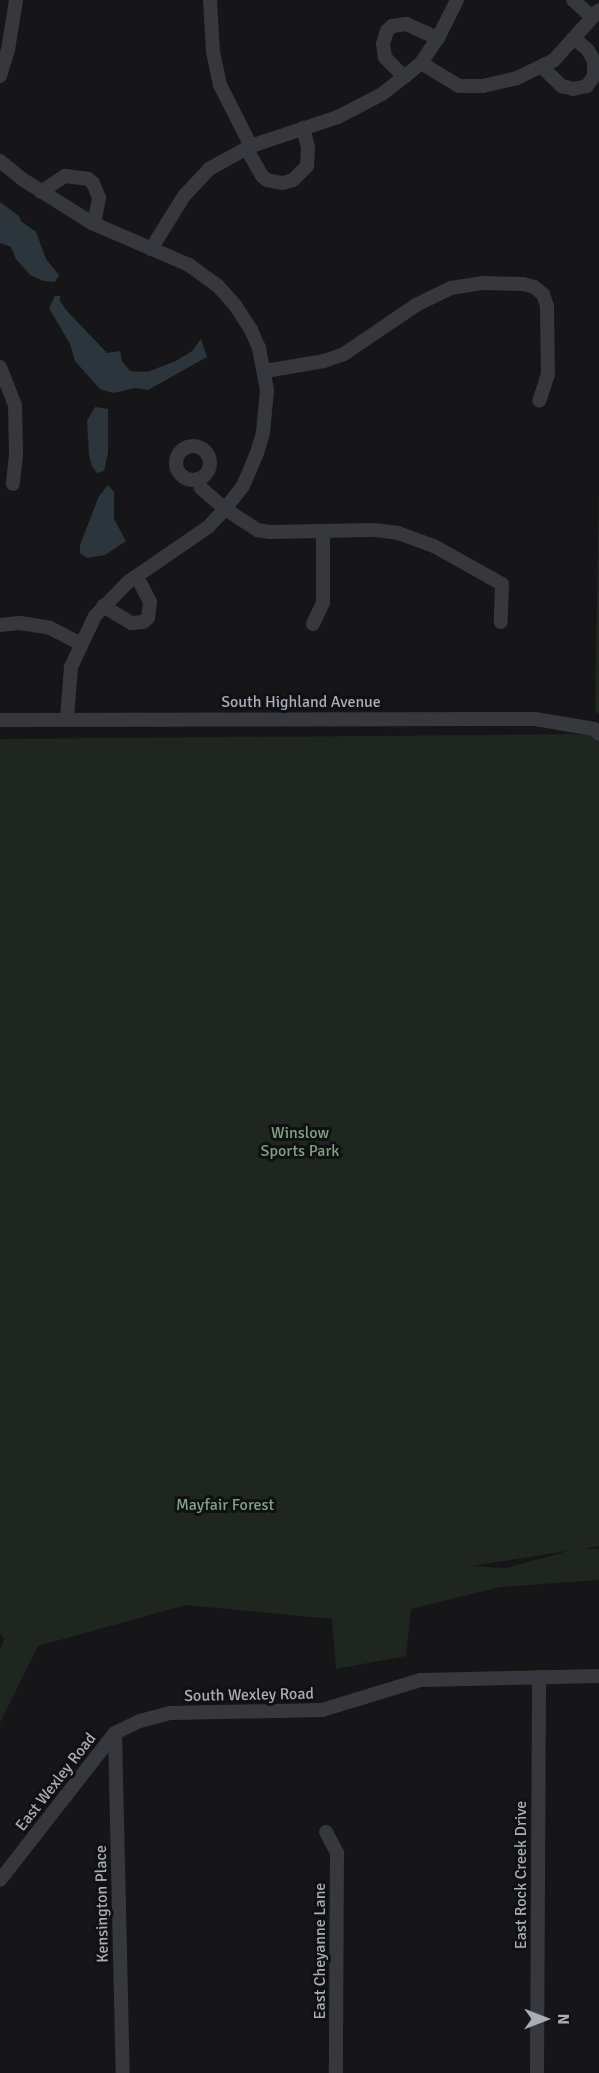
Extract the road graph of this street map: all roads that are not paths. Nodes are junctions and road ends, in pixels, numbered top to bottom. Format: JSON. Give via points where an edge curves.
{"nodes":[{"id":1,"x":16,"y":0,"type":"edge"},
{"id":2,"x":210,"y":0,"type":"edge"},
{"id":3,"x":457,"y":0,"type":"edge"},
{"id":4,"x":573,"y":0,"type":"edge"},
{"id":5,"x":595,"y":14,"type":"edge"},
{"id":6,"x":438,"y":38,"type":"junction"},
{"id":7,"x":575,"y":39,"type":"junction"},
{"id":8,"x":422,"y":63,"type":"junction"},
{"id":9,"x":542,"y":67,"type":"junction"},
{"id":10,"x":0,"y":76,"type":"edge"},
{"id":11,"x":404,"y":77,"type":"junction"},
{"id":12,"x":303,"y":128,"type":"junction"},
{"id":13,"x":249,"y":147,"type":"junction"},
{"id":14,"x":0,"y":161,"type":"edge"},
{"id":15,"x":41,"y":192,"type":"junction"},
{"id":16,"x":94,"y":224,"type":"junction"},
{"id":17,"x":151,"y":249,"type":"junction"},
{"id":18,"x":0,"y":367,"type":"edge"},
{"id":19,"x":264,"y":371,"type":"junction"},
{"id":20,"x":539,"y":401,"type":"dead end"},
{"id":21,"x":198,"y":479,"type":"dead end"},
{"id":22,"x":13,"y":484,"type":"dead end"},
{"id":23,"x":225,"y":509,"type":"junction"},
{"id":24,"x":323,"y":531,"type":"junction"},
{"id":25,"x":137,"y":576,"type":"junction"},
{"id":26,"x":103,"y":606,"type":"junction"},
{"id":27,"x":501,"y":622,"type":"dead end"},
{"id":28,"x":314,"y":624,"type":"dead end"},
{"id":29,"x":0,"y":625,"type":"edge"},
{"id":30,"x":80,"y":643,"type":"junction"},
{"id":31,"x":67,"y":718,"type":"junction"},
{"id":32,"x":0,"y":720,"type":"edge"},
{"id":33,"x":599,"y":734,"type":"edge"},
{"id":34,"x":599,"y":1676,"type":"edge"},
{"id":35,"x":538,"y":1677,"type":"junction"},
{"id":36,"x":115,"y":1733,"type":"junction"},
{"id":37,"x":326,"y":1832,"type":"dead end"},
{"id":38,"x":0,"y":1880,"type":"edge"},
{"id":39,"x":123,"y":2073,"type":"edge"},
{"id":40,"x":336,"y":2073,"type":"edge"},
{"id":41,"x":537,"y":2073,"type":"edge"}],
"edges":[{"from":1,"to":10,"type":"street"},
{"from":2,"to":13,"type":"street","via":[[213,52],[220,85]]},
{"from":3,"to":6,"type":"street"},
{"from":4,"to":5,"type":"street"},
{"from":5,"to":7,"type":"street"},
{"from":6,"to":8,"type":"street"},
{"from":6,"to":11,"type":"street","via":[[406,24],[387,31],[385,57]]},
{"from":7,"to":9,"type":"street"},
{"from":7,"to":9,"type":"street","via":[[594,61],[594,76],[587,86],[573,90],[562,86]]},
{"from":8,"to":9,"type":"street","via":[[451,83],[469,87],[501,83]]},
{"from":8,"to":11,"type":"street"},
{"from":11,"to":12,"type":"street","via":[[382,94],[338,117]]},
{"from":12,"to":13,"type":"street"},
{"from":12,"to":13,"type":"street","via":[[309,158],[307,166],[293,180],[267,180]]},
{"from":13,"to":17,"type":"street","via":[[223,159],[196,181]]},
{"from":14,"to":15,"type":"street"},
{"from":15,"to":16,"type":"street"},
{"from":15,"to":16,"type":"street","via":[[65,177],[88,179],[99,198]]},
{"from":16,"to":17,"type":"street"},
{"from":17,"to":19,"type":"street","via":[[189,265],[226,294],[251,330]]},
{"from":18,"to":22,"type":"street","via":[[15,405]]},
{"from":19,"to":20,"type":"street","via":[[344,354],[416,305],[451,288],[482,283],[535,284],[547,306],[548,374]]},
{"from":19,"to":23,"type":"street","via":[[267,400],[263,433],[251,470]]},
{"from":21,"to":23,"type":"street","via":[[201,488]]},
{"from":23,"to":24,"type":"street","via":[[256,530]]},
{"from":23,"to":25,"type":"street","via":[[208,527]]},
{"from":24,"to":27,"type":"street","via":[[398,533],[434,546],[502,584]]},
{"from":24,"to":28,"type":"street","via":[[323,603]]},
{"from":25,"to":26,"type":"street"},
{"from":25,"to":26,"type":"street","via":[[150,602],[148,618],[131,623]]},
{"from":26,"to":30,"type":"street"},
{"from":29,"to":30,"type":"street","via":[[20,623],[50,628]]},
{"from":30,"to":31,"type":"street","via":[[71,667]]},
{"from":31,"to":32,"type":"street","name":"South Highland Avenue"},
{"from":31,"to":33,"type":"street","name":"South Highland Avenue","via":[[535,719],[594,729]]},
{"from":34,"to":35,"type":"street","name":"South Wexley Road"},
{"from":35,"to":36,"type":"street","name":"South Wexley Road","via":[[421,1680],[322,1710],[170,1713]]},
{"from":35,"to":41,"type":"street","name":"East Rock Creek Drive"},
{"from":36,"to":38,"type":"street","name":"East Wexley Road"},
{"from":36,"to":39,"type":"street","name":"Kensington Place"},
{"from":37,"to":40,"type":"street","name":"East Cheyanne Lane","via":[[337,1853]]}]}
